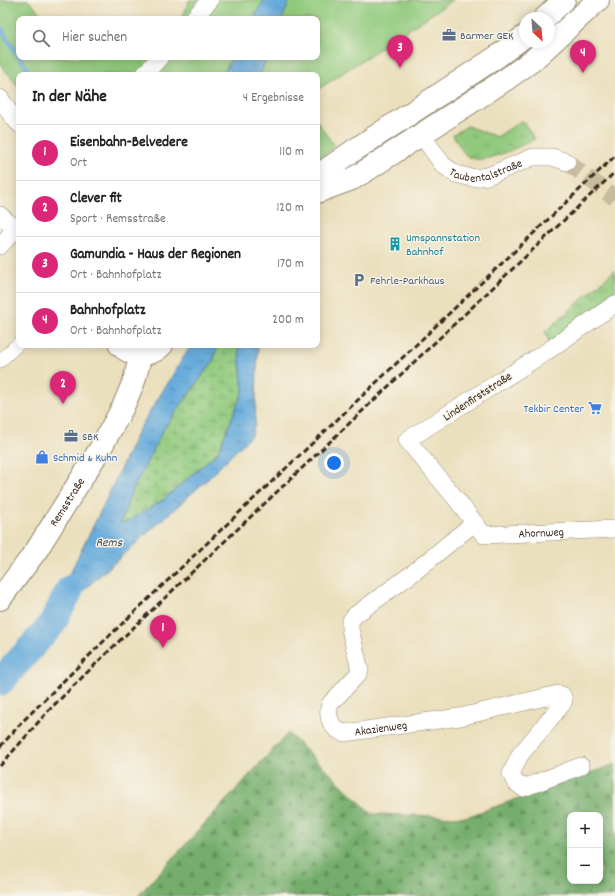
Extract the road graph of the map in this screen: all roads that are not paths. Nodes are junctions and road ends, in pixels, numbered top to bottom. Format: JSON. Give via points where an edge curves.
{"nodes":[{"id":1,"x":210,"y":0,"type":"edge"},
{"id":2,"x":564,"y":0,"type":"edge"},
{"id":3,"x":598,"y":0,"type":"edge"},
{"id":4,"x":551,"y":12,"type":"edge"},
{"id":5,"x":197,"y":16,"type":"edge"},
{"id":6,"x":519,"y":40,"type":"edge"},
{"id":7,"x":157,"y":60,"type":"edge"},
{"id":8,"x":147,"y":72,"type":"edge"},
{"id":9,"x":0,"y":98,"type":"edge"},
{"id":10,"x":16,"y":121,"type":"edge"},
{"id":11,"x":422,"y":134,"type":"junction"},
{"id":12,"x":567,"y":162,"type":"tunnel mouth"},
{"id":13,"x":320,"y":174,"type":"edge"},
{"id":14,"x":320,"y":191,"type":"edge"},
{"id":15,"x":0,"y":215,"type":"edge"},
{"id":16,"x":16,"y":227,"type":"edge"},
{"id":17,"x":16,"y":231,"type":"edge"},
{"id":18,"x":0,"y":246,"type":"edge"},
{"id":19,"x":615,"y":304,"type":"edge"},
{"id":20,"x":16,"y":346,"type":"edge"},
{"id":21,"x":124,"y":348,"type":"edge"},
{"id":22,"x":158,"y":348,"type":"edge"},
{"id":23,"x":141,"y":354,"type":"junction"},
{"id":24,"x":0,"y":361,"type":"edge"},
{"id":25,"x":474,"y":523,"type":"junction"},
{"id":26,"x":615,"y":529,"type":"edge"},
{"id":27,"x":0,"y":599,"type":"edge"},
{"id":28,"x":581,"y":766,"type":"dead end"}],
"edges":[{"from":1,"to":5,"type":"street"},
{"from":2,"to":4,"type":"main road"},
{"from":3,"to":11,"type":"main road","via":[[533,60]]},
{"from":6,"to":13,"type":"main road"},
{"from":7,"to":8,"type":"street"},
{"from":9,"to":10,"type":"street"},
{"from":11,"to":12,"type":"street","name":"Taubentalstraße","via":[[443,164],[456,174],[472,178],[488,176],[533,157],[552,157]]},
{"from":11,"to":14,"type":"main road","via":[[352,179]]},
{"from":15,"to":16,"type":"street"},
{"from":17,"to":18,"type":"street"},
{"from":19,"to":25,"type":"street","name":"Lindenfirststraße","via":[[546,352],[407,440]]},
{"from":20,"to":24,"type":"street"},
{"from":21,"to":23,"type":"main road","via":[[131,353]]},
{"from":22,"to":23,"type":"main road","via":[[151,353]]},
{"from":23,"to":27,"type":"main road","name":"Remsstraße","via":[[134,381],[100,449],[36,551]]},
{"from":25,"to":26,"type":"street","name":"Ahornweg","via":[[484,535]]},
{"from":25,"to":28,"type":"street","name":"Akazienweg","via":[[413,573],[354,616],[350,622],[350,629],[360,670],[330,704],[328,716],[334,728],[344,733],[460,717],[558,694],[562,695],[563,703],[520,755],[511,774],[515,782],[523,788]]}]}
